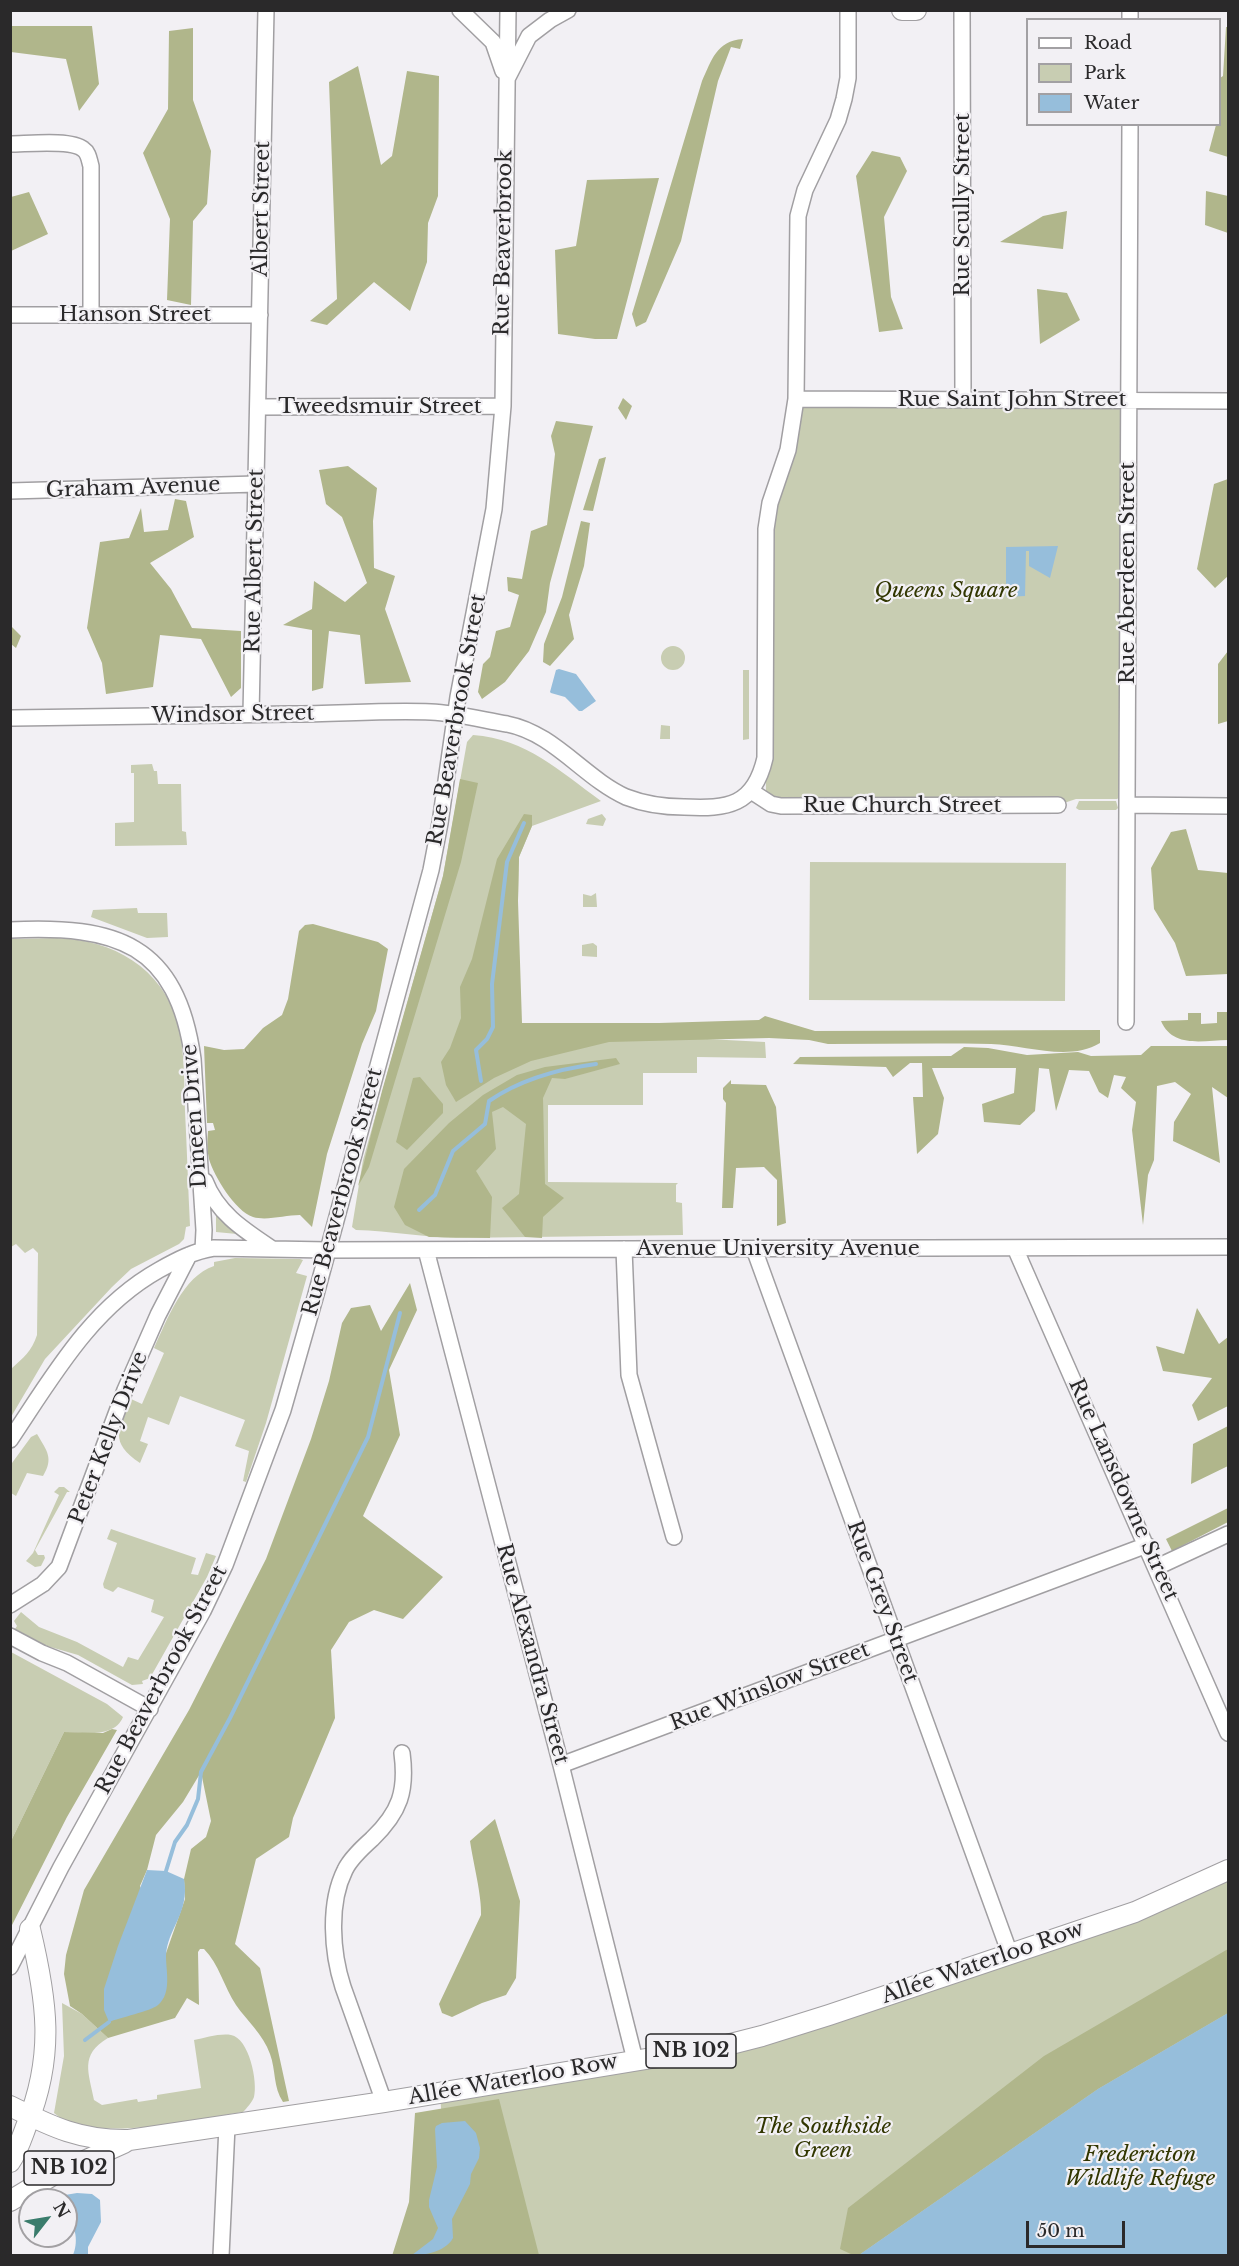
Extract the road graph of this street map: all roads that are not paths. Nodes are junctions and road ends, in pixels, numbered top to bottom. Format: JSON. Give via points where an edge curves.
{"nodes":[{"id":1,"x":266,"y":10,"type":"edge"},
{"id":2,"x":460,"y":10,"type":"edge"},
{"id":3,"x":508,"y":10,"type":"edge"},
{"id":4,"x":568,"y":10,"type":"edge"},
{"id":5,"x":848,"y":10,"type":"edge"},
{"id":6,"x":902,"y":10,"type":"edge"},
{"id":7,"x":916,"y":10,"type":"edge"},
{"id":8,"x":962,"y":10,"type":"edge"},
{"id":9,"x":507,"y":79,"type":"junction"},
{"id":10,"x":1130,"y":126,"type":"edge"},
{"id":11,"x":10,"y":144,"type":"edge"},
{"id":12,"x":10,"y":315,"type":"edge"},
{"id":13,"x":91,"y":315,"type":"junction"},
{"id":14,"x":260,"y":315,"type":"junction"},
{"id":15,"x":796,"y":399,"type":"junction"},
{"id":16,"x":963,"y":400,"type":"junction"},
{"id":17,"x":1129,"y":401,"type":"junction"},
{"id":18,"x":1228,"y":401,"type":"edge"},
{"id":19,"x":503,"y":406,"type":"junction"},
{"id":20,"x":258,"y":407,"type":"junction"},
{"id":21,"x":256,"y":484,"type":"junction"},
{"id":22,"x":10,"y":491,"type":"edge"},
{"id":23,"x":251,"y":714,"type":"junction"},
{"id":24,"x":456,"y":716,"type":"junction"},
{"id":25,"x":10,"y":718,"type":"edge"},
{"id":26,"x":751,"y":791,"type":"junction"},
{"id":27,"x":1058,"y":805,"type":"dead end"},
{"id":28,"x":1127,"y":805,"type":"junction"},
{"id":29,"x":1228,"y":806,"type":"edge"},
{"id":30,"x":10,"y":930,"type":"edge"},
{"id":31,"x":1126,"y":1022,"type":"dead end"},
{"id":32,"x":199,"y":1166,"type":"junction"},
{"id":33,"x":1228,"y":1247,"type":"edge"},
{"id":34,"x":271,"y":1248,"type":"junction"},
{"id":35,"x":1015,"y":1248,"type":"junction"},
{"id":36,"x":624,"y":1249,"type":"junction"},
{"id":37,"x":754,"y":1249,"type":"junction"},
{"id":38,"x":328,"y":1250,"type":"junction"},
{"id":39,"x":426,"y":1250,"type":"junction"},
{"id":40,"x":196,"y":1252,"type":"junction"},
{"id":41,"x":10,"y":1440,"type":"edge"},
{"id":42,"x":1228,"y":1534,"type":"edge"},
{"id":43,"x":674,"y":1538,"type":"dead end"},
{"id":44,"x":1147,"y":1545,"type":"junction"},
{"id":45,"x":1157,"y":1567,"type":"junction"},
{"id":46,"x":10,"y":1605,"type":"edge"},
{"id":47,"x":10,"y":1636,"type":"edge"},
{"id":48,"x":896,"y":1640,"type":"junction"},
{"id":49,"x":150,"y":1709,"type":"junction"},
{"id":50,"x":1228,"y":1733,"type":"edge"},
{"id":51,"x":402,"y":1753,"type":"dead end"},
{"id":52,"x":561,"y":1765,"type":"junction"},
{"id":53,"x":1228,"y":1870,"type":"edge"},
{"id":54,"x":30,"y":1929,"type":"junction"},
{"id":55,"x":1010,"y":1954,"type":"junction"},
{"id":56,"x":10,"y":1967,"type":"edge"},
{"id":57,"x":635,"y":2060,"type":"junction"},
{"id":58,"x":384,"y":2102,"type":"junction"},
{"id":59,"x":10,"y":2106,"type":"edge"},
{"id":60,"x":10,"y":2112,"type":"edge"},
{"id":61,"x":31,"y":2116,"type":"junction"},
{"id":62,"x":226,"y":2126,"type":"junction"},
{"id":63,"x":129,"y":2140,"type":"junction"},
{"id":64,"x":10,"y":2162,"type":"edge"},
{"id":65,"x":10,"y":2201,"type":"edge"},
{"id":66,"x":221,"y":2256,"type":"edge"}],
"edges":[{"from":1,"to":14,"type":"street","name":"Albert Street"},
{"from":2,"to":9,"type":"street","via":[[494,42]]},
{"from":3,"to":9,"type":"street","name":"Rue Beaverbrook"},
{"from":4,"to":9,"type":"street","via":[[529,36]]},
{"from":5,"to":15,"type":"street","via":[[848,78],[844,99],[798,216]]},
{"from":6,"to":7,"type":"main road"},
{"from":8,"to":16,"type":"street","name":"Rue Scully Street"},
{"from":9,"to":19,"type":"street","name":"Rue Beaverbrook"},
{"from":10,"to":17,"type":"street","name":"Rue Aberdeen Street"},
{"from":11,"to":13,"type":"street","via":[[68,144],[87,153],[91,166]]},
{"from":12,"to":13,"type":"street","name":"Hanson Street"},
{"from":13,"to":14,"type":"street","name":"Hanson Street"},
{"from":14,"to":20,"type":"street","name":"Albert Street"},
{"from":15,"to":16,"type":"street","name":"Rue Saint John Street"},
{"from":15,"to":26,"type":"street","via":[[788,450],[770,503],[766,529],[765,758]]},
{"from":16,"to":17,"type":"street","name":"Rue Saint John Street"},
{"from":17,"to":18,"type":"street","name":"Rue Saint John Street"},
{"from":17,"to":28,"type":"street","name":"Rue Aberdeen Street"},
{"from":19,"to":20,"type":"street","name":"Tweedsmuir Street"},
{"from":19,"to":24,"type":"street","name":"Rue Beaverbrook Street","via":[[494,509]]},
{"from":20,"to":21,"type":"street","name":"Rue Albert Street"},
{"from":21,"to":22,"type":"street","name":"Graham Avenue"},
{"from":21,"to":23,"type":"street","name":"Rue Albert Street"},
{"from":23,"to":24,"type":"street","name":"Windsor Street","via":[[433,712]]},
{"from":23,"to":25,"type":"street","name":"Windsor Street"},
{"from":24,"to":26,"type":"street","name":"Windsor Street","via":[[528,731],[615,791],[639,801],[668,807],[724,807],[737,803]]},
{"from":24,"to":38,"type":"street","name":"Rue Beaverbrook Street","via":[[431,870]]},
{"from":26,"to":27,"type":"street","name":"Rue Church Street","via":[[781,806]]},
{"from":28,"to":29,"type":"street"},
{"from":28,"to":31,"type":"street","name":"Rue Aberdeen Street"},
{"from":30,"to":32,"type":"street","name":"Dineen Drive","via":[[84,931],[114,939],[153,960],[175,994],[189,1032]]},
{"from":32,"to":34,"type":"street","via":[[216,1204],[238,1226]]},
{"from":32,"to":40,"type":"street","name":"Dineen Drive","via":[[204,1230]]},
{"from":33,"to":35,"type":"street","name":"Avenue University Avenue"},
{"from":34,"to":38,"type":"street","name":"Avenue University Avenue"},
{"from":34,"to":40,"type":"street","name":"Avenue University Avenue"},
{"from":35,"to":37,"type":"street","name":"Avenue University Avenue"},
{"from":35,"to":44,"type":"street","name":"Rue Lansdowne Street"},
{"from":36,"to":37,"type":"street","name":"Avenue University Avenue"},
{"from":36,"to":39,"type":"street","name":"Avenue University Avenue"},
{"from":36,"to":43,"type":"street","via":[[629,1375]]},
{"from":37,"to":48,"type":"street","name":"Rue Grey Street"},
{"from":38,"to":39,"type":"street","name":"Avenue University Avenue"},
{"from":38,"to":49,"type":"street","name":"Rue Beaverbrook Street","via":[[283,1410],[225,1565]]},
{"from":39,"to":52,"type":"street","name":"Rue Alexandra Street"},
{"from":40,"to":41,"type":"street","via":[[137,1283],[101,1315],[57,1367]]},
{"from":40,"to":46,"type":"street","name":"Peter Kelly Drive","via":[[158,1315],[125,1390],[59,1568],[43,1584]]},
{"from":42,"to":45,"type":"street"},
{"from":44,"to":45,"type":"street","name":"Rue Lansdowne Street"},
{"from":44,"to":48,"type":"street","name":"Rue Winslow Street"},
{"from":45,"to":50,"type":"street","name":"Rue Lansdowne Street"},
{"from":47,"to":49,"type":"street"},
{"from":48,"to":52,"type":"street","name":"Rue Winslow Street"},
{"from":48,"to":55,"type":"street","name":"Rue Grey Street"},
{"from":49,"to":54,"type":"street","name":"Rue Beaverbrook Street"},
{"from":51,"to":58,"type":"street","via":[[403,1790],[385,1826],[345,1869],[337,1895],[333,1945],[343,1987]]},
{"from":52,"to":57,"type":"street","name":"Rue Alexandra Street"},
{"from":53,"to":55,"type":"main road","name":"Allée Waterloo Row","number":"NB 102","via":[[1135,1912]]},
{"from":54,"to":56,"type":"street","name":"Rue Beaverbrook Street"},
{"from":54,"to":61,"type":"main road","via":[[46,2017],[44,2068]]},
{"from":55,"to":57,"type":"main road","name":"Allée Waterloo Row","number":"NB 102","via":[[762,2036]]},
{"from":57,"to":58,"type":"main road","name":"Allée Waterloo Row","number":"NB 102"},
{"from":58,"to":62,"type":"main road","name":"Allée Waterloo Row","number":"NB 102"},
{"from":59,"to":61,"type":"main road"},
{"from":60,"to":61,"type":"main road"},
{"from":61,"to":63,"type":"main road","via":[[77,2136],[102,2141]]},
{"from":61,"to":64,"type":"main road"},
{"from":62,"to":63,"type":"main road","name":"Allée Waterloo Row","number":"NB 102"},
{"from":62,"to":66,"type":"street"},
{"from":63,"to":65,"type":"main road","number":"NB 102","via":[[53,2175]]}]}
